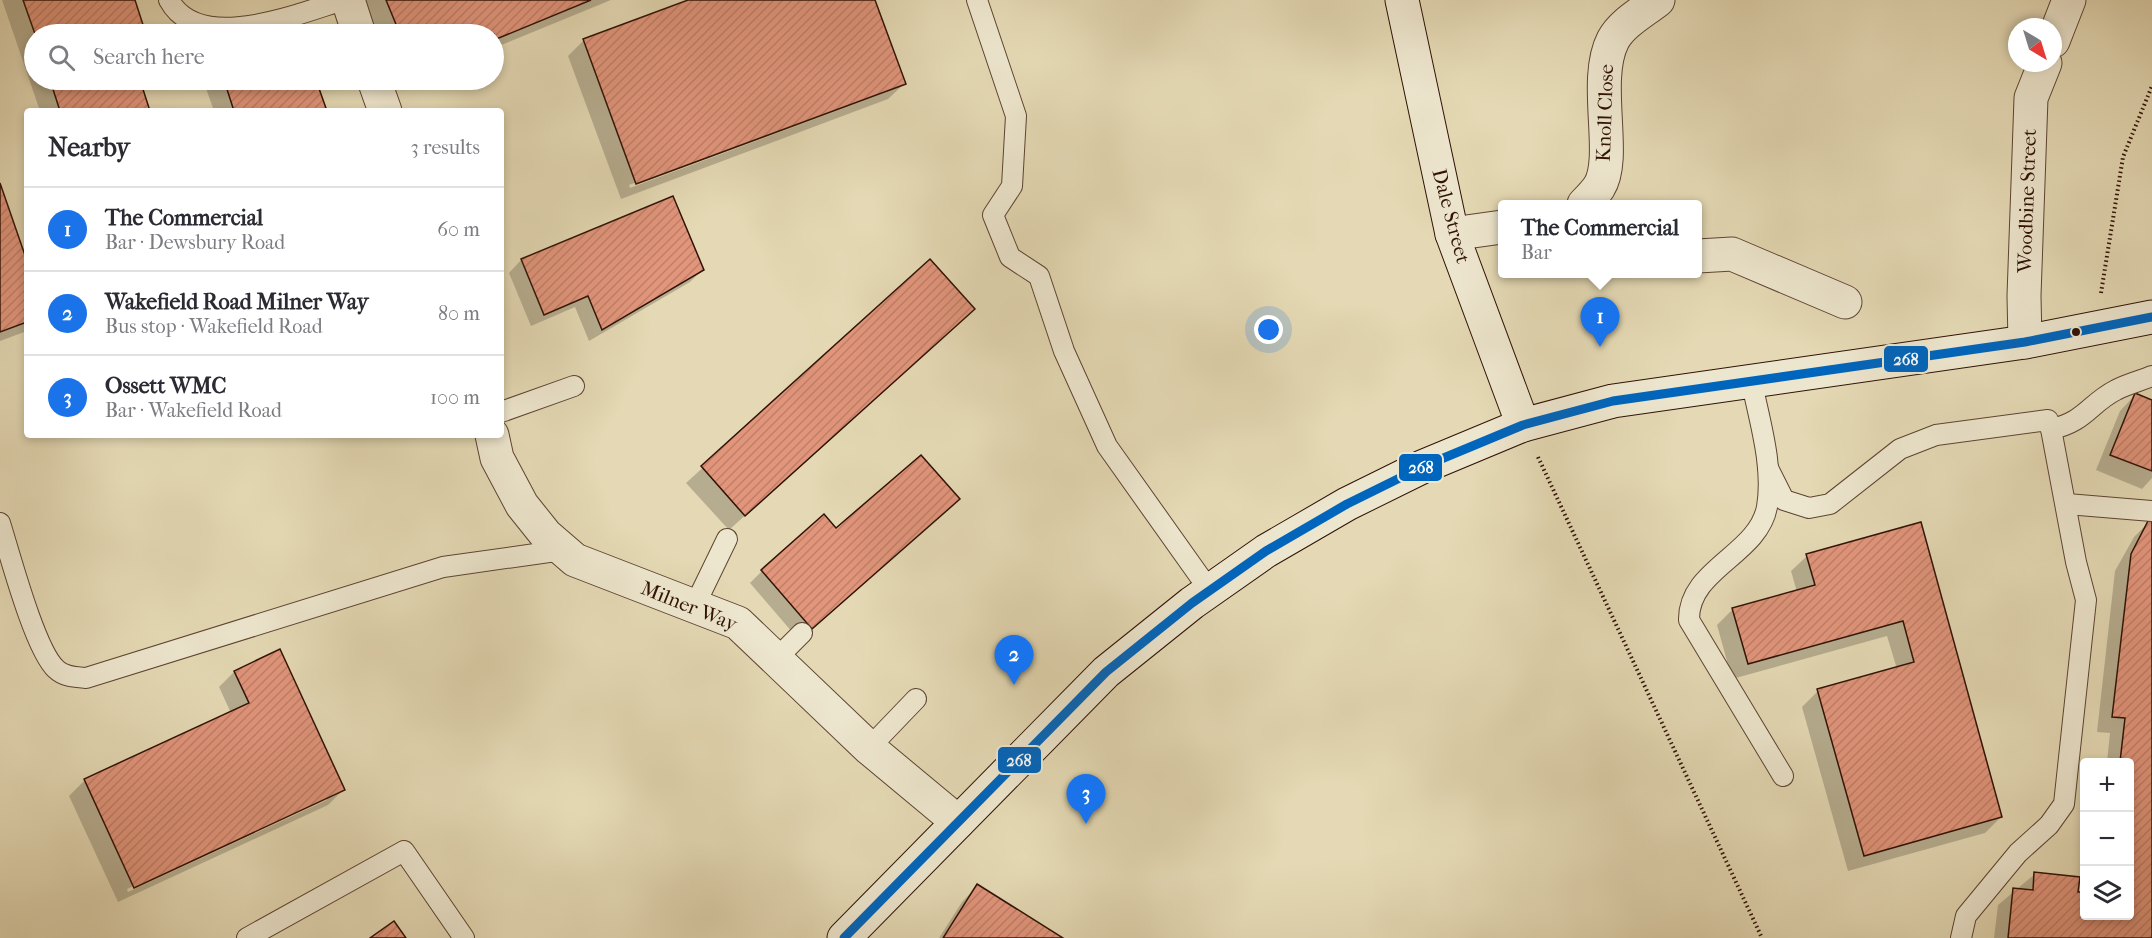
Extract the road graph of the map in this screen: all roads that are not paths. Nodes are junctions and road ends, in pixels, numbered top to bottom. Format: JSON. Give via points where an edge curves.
{"nodes":[{"id":1,"x":169,"y":0,"type":"edge"},
{"id":2,"x":343,"y":0,"type":"edge"},
{"id":3,"x":348,"y":0,"type":"edge"},
{"id":4,"x":977,"y":0,"type":"edge"},
{"id":5,"x":1402,"y":0,"type":"edge"},
{"id":6,"x":1658,"y":0,"type":"edge"},
{"id":7,"x":2069,"y":0,"type":"edge"},
{"id":8,"x":2062,"y":18,"type":"edge"},
{"id":9,"x":194,"y":24,"type":"edge"},
{"id":10,"x":252,"y":24,"type":"edge"},
{"id":11,"x":356,"y":24,"type":"edge"},
{"id":12,"x":2041,"y":72,"type":"edge"},
{"id":13,"x":378,"y":90,"type":"edge"},
{"id":14,"x":384,"y":108,"type":"edge"},
{"id":15,"x":1588,"y":200,"type":"edge"},
{"id":16,"x":1498,"y":228,"type":"edge"},
{"id":17,"x":1452,"y":234,"type":"junction"},
{"id":18,"x":1702,"y":256,"type":"edge"},
{"id":19,"x":1845,"y":302,"type":"dead end"},
{"id":20,"x":2152,"y":317,"type":"edge"},
{"id":21,"x":2025,"y":342,"type":"junction"},
{"id":22,"x":2152,"y":376,"type":"edge"},
{"id":23,"x":1751,"y":380,"type":"junction"},
{"id":24,"x":574,"y":386,"type":"dead end"},
{"id":25,"x":504,"y":411,"type":"edge"},
{"id":26,"x":1523,"y":425,"type":"junction"},
{"id":27,"x":2051,"y":429,"type":"junction"},
{"id":28,"x":493,"y":438,"type":"edge"},
{"id":29,"x":1767,"y":466,"type":"junction"},
{"id":30,"x":2067,"y":504,"type":"junction"},
{"id":31,"x":2152,"y":511,"type":"edge"},
{"id":32,"x":0,"y":523,"type":"edge"},
{"id":33,"x":727,"y":539,"type":"dead end"},
{"id":34,"x":563,"y":550,"type":"junction"},
{"id":35,"x":1210,"y":591,"type":"junction"},
{"id":36,"x":694,"y":607,"type":"junction"},
{"id":37,"x":802,"y":633,"type":"dead end"},
{"id":38,"x":777,"y":658,"type":"junction"},
{"id":39,"x":916,"y":699,"type":"dead end"},
{"id":40,"x":869,"y":748,"type":"junction"},
{"id":41,"x":1783,"y":776,"type":"dead end"},
{"id":42,"x":958,"y":822,"type":"junction"},
{"id":43,"x":248,"y":938,"type":"edge"},
{"id":44,"x":465,"y":938,"type":"edge"},
{"id":45,"x":844,"y":938,"type":"edge"},
{"id":46,"x":1961,"y":938,"type":"edge"}],
"edges":[{"from":1,"to":9,"type":"lane","via":[[176,11]]},
{"from":2,"to":10,"type":"lane"},
{"from":3,"to":11,"type":"street"},
{"from":4,"to":35,"type":"lane","via":[[1016,116],[1012,186],[993,215],[1010,257],[1039,276],[1064,351],[1107,446]]},
{"from":5,"to":17,"type":"street","name":"Dale Street"},
{"from":6,"to":15,"type":"street","name":"Knoll Close","via":[[1627,24],[1608,54],[1606,161],[1601,185]]},
{"from":7,"to":8,"type":"street"},
{"from":12,"to":21,"type":"street","name":"Woodbine Street","via":[[2031,98]]},
{"from":13,"to":14,"type":"street"},
{"from":16,"to":17,"type":"street"},
{"from":17,"to":26,"type":"street","name":"Dale Street"},
{"from":18,"to":19,"type":"street","via":[[1732,254]]},
{"from":20,"to":21,"type":"street"},
{"from":21,"to":23,"type":"street"},
{"from":22,"to":27,"type":"lane","via":[[2115,390],[2081,419]]},
{"from":23,"to":26,"type":"street","via":[[1614,400]]},
{"from":23,"to":29,"type":"lane"},
{"from":24,"to":25,"type":"lane"},
{"from":26,"to":35,"type":"street","via":[[1422,467],[1347,504],[1266,551]]},
{"from":27,"to":29,"type":"lane","via":[[2048,420],[1936,435],[1900,449],[1830,504],[1809,508],[1785,500]]},
{"from":27,"to":30,"type":"lane"},
{"from":28,"to":34,"type":"street","name":"Milner Way","via":[[497,458],[522,505],[546,536]]},
{"from":29,"to":41,"type":"lane","via":[[1767,507],[1760,524],[1694,594],[1689,620]]},
{"from":30,"to":31,"type":"lane"},
{"from":30,"to":46,"type":"lane","via":[[2086,600],[2064,804],[1966,916]]},
{"from":32,"to":34,"type":"lane","via":[[42,649],[56,670],[86,678],[443,567]]},
{"from":33,"to":36,"type":"lane"},
{"from":34,"to":36,"type":"street","name":"Milner Way","via":[[575,560],[607,574]]},
{"from":35,"to":42,"type":"street","via":[[1106,672]]},
{"from":36,"to":38,"type":"street","name":"Milner Way","via":[[738,622]]},
{"from":37,"to":38,"type":"lane"},
{"from":38,"to":40,"type":"street","name":"Milner Way"},
{"from":39,"to":40,"type":"lane"},
{"from":40,"to":42,"type":"street","name":"Milner Way"},
{"from":42,"to":45,"type":"street"},
{"from":43,"to":44,"type":"lane","via":[[404,851]]}]}
